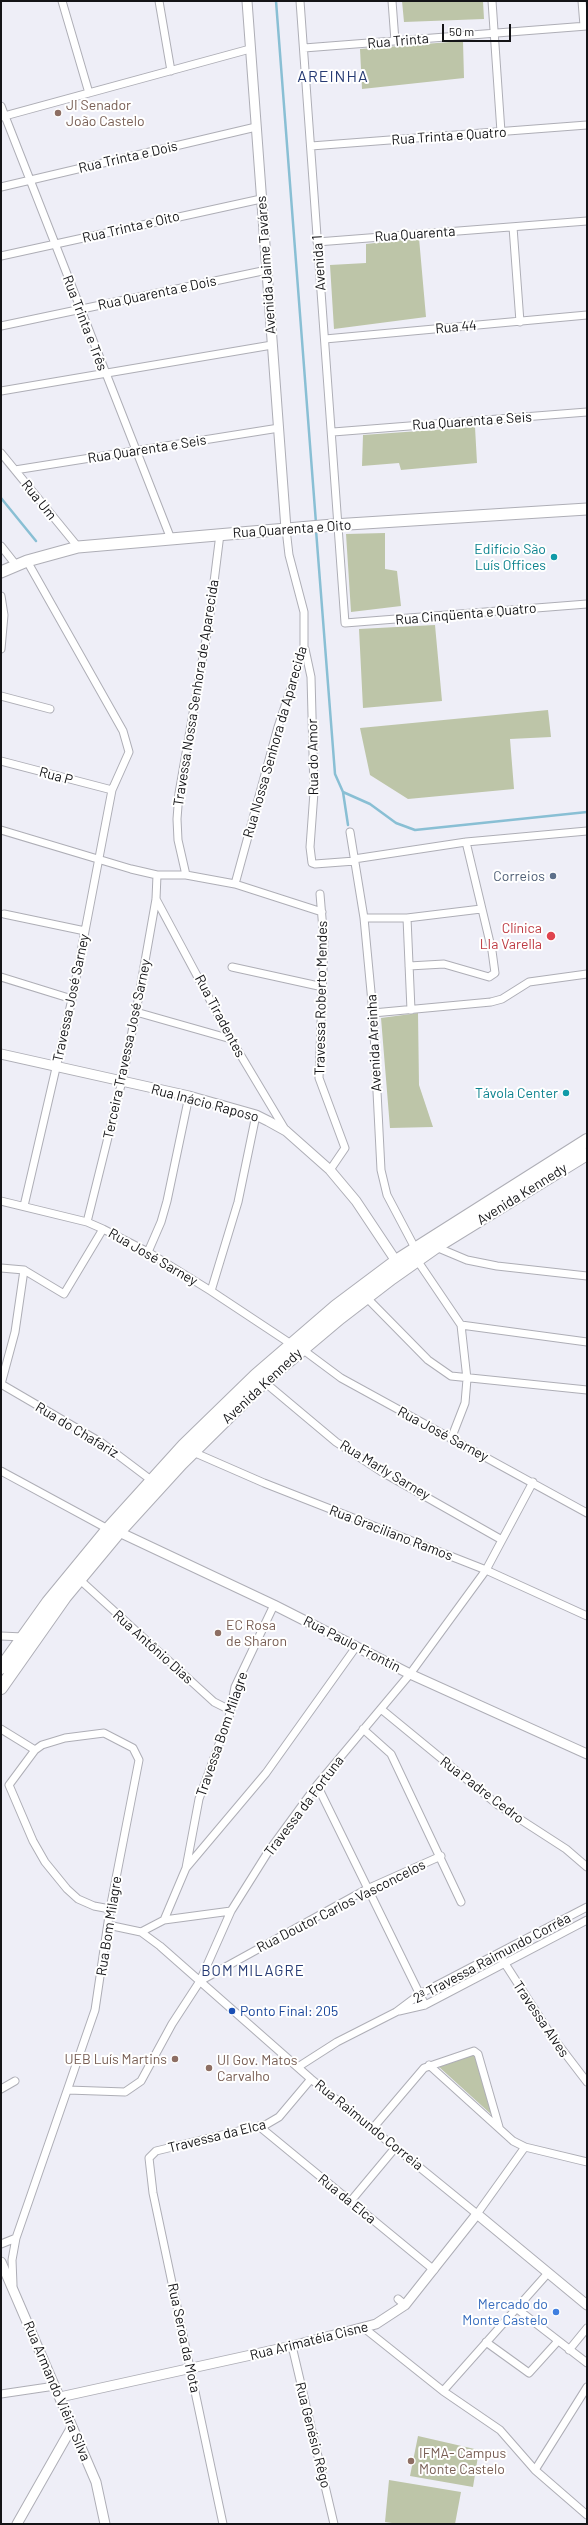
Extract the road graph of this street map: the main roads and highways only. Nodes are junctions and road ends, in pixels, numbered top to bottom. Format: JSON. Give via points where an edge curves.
{"nodes":[{"id":1,"x":587,"y":509,"type":"edge"},
{"id":2,"x":1,"y":572,"type":"edge"},
{"id":3,"x":587,"y":1140,"type":"edge"},
{"id":4,"x":587,"y":1154,"type":"edge"},
{"id":5,"x":297,"y":1346,"type":"junction"},
{"id":6,"x":260,"y":1379,"type":"junction"},
{"id":7,"x":113,"y":1530,"type":"junction"},
{"id":8,"x":1,"y":1668,"type":"edge"},
{"id":9,"x":1,"y":1688,"type":"edge"}],
"edges":[{"from":1,"to":2,"type":"main road","name":"Rua Quarenta e Oito","via":[[336,525],[78,547],[26,561]]},
{"from":3,"to":5,"type":"main road","name":"Avenida Kennedy","via":[[396,1260]]},
{"from":4,"to":5,"type":"main road","name":"Avenida Kennedy","via":[[436,1247]]},
{"from":5,"to":6,"type":"main road","name":"Avenida Kennedy"},
{"from":6,"to":7,"type":"main road","name":"Avenida Kennedy","via":[[193,1452]]},
{"from":6,"to":7,"type":"main road","name":"Avenida Kennedy","via":[[151,1480]]},
{"from":7,"to":8,"type":"main road","name":"Avenida Kennedy","via":[[66,1579]]},
{"from":7,"to":9,"type":"main road","name":"Avenida Kennedy"}]}
